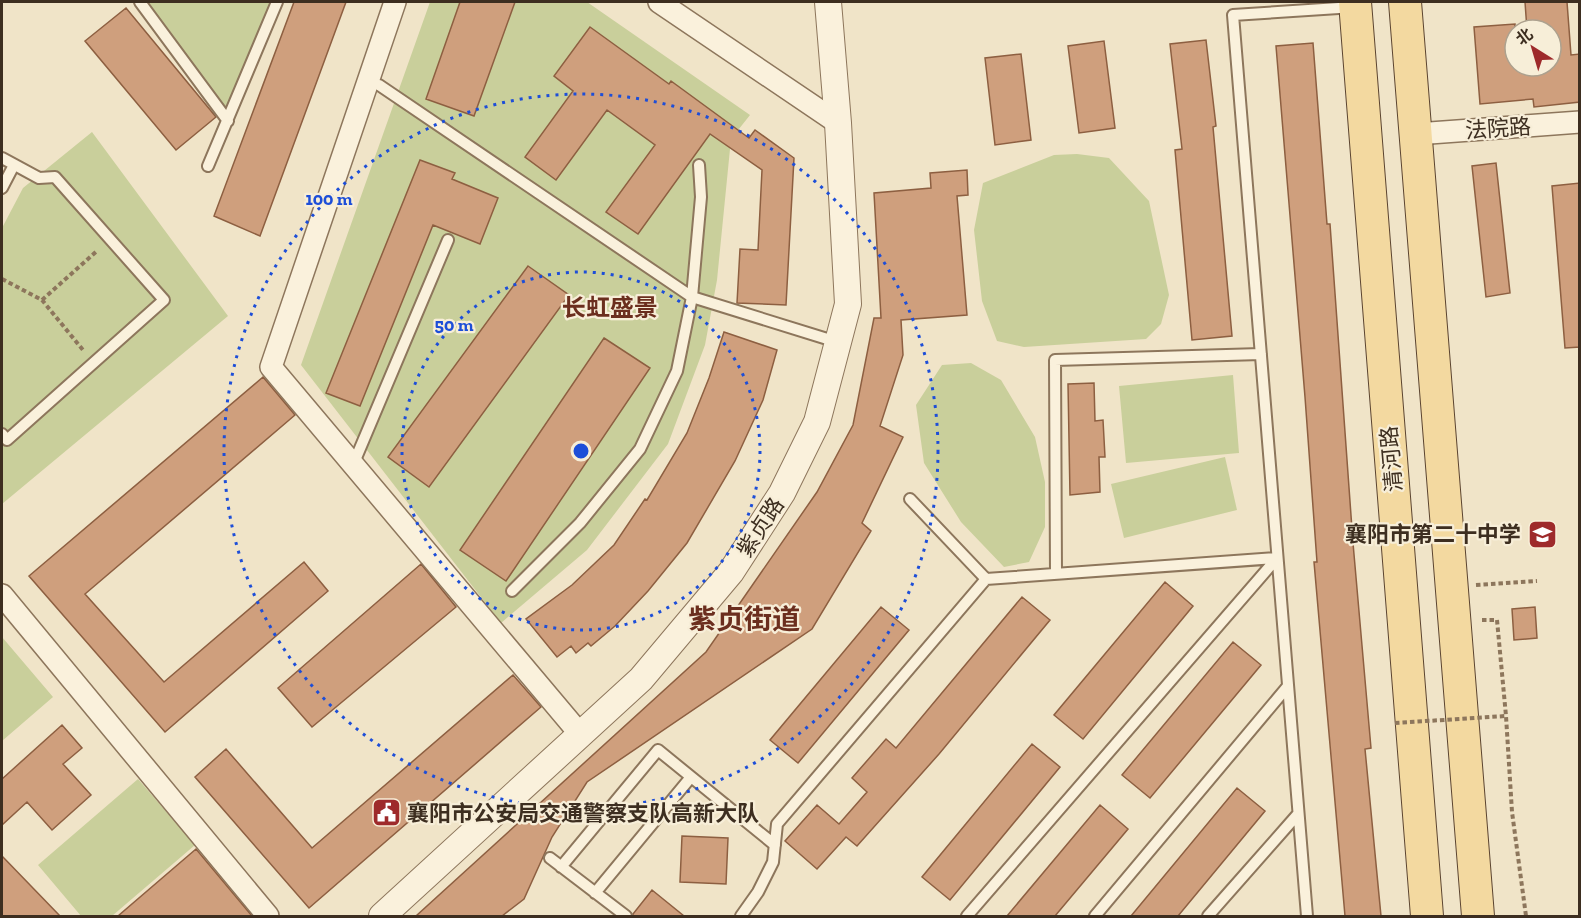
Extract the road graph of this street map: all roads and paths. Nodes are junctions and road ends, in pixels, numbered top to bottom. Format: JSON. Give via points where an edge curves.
{"nodes":[{"id":1,"x":140,"y":2,"type":"edge"},
{"id":2,"x":277,"y":2,"type":"edge"},
{"id":3,"x":395,"y":2,"type":"edge"},
{"id":4,"x":659,"y":2,"type":"edge"},
{"id":5,"x":828,"y":2,"type":"edge"},
{"id":6,"x":1405,"y":2,"type":"edge"},
{"id":7,"x":1355,"y":4,"type":"edge"},
{"id":8,"x":379,"y":85,"type":"dead end"},
{"id":9,"x":228,"y":121,"type":"junction"},
{"id":10,"x":1580,"y":122,"type":"edge"},
{"id":11,"x":838,"y":123,"type":"junction"},
{"id":12,"x":1416,"y":134,"type":"junction"},
{"id":13,"x":2,"y":158,"type":"edge"},
{"id":14,"x":14,"y":165,"type":"junction"},
{"id":15,"x":699,"y":165,"type":"dead end"},
{"id":16,"x":208,"y":166,"type":"dead end"},
{"id":17,"x":2,"y":188,"type":"edge"},
{"id":18,"x":110,"y":239,"type":"junction"},
{"id":19,"x":448,"y":240,"type":"dead end"},
{"id":20,"x":2,"y":279,"type":"edge"},
{"id":21,"x":692,"y":297,"type":"junction"},
{"id":22,"x":42,"y":300,"type":"junction"},
{"id":23,"x":838,"y":342,"type":"junction"},
{"id":24,"x":1261,"y":354,"type":"junction"},
{"id":25,"x":94,"y":363,"type":"junction"},
{"id":26,"x":2,"y":434,"type":"edge"},
{"id":27,"x":353,"y":465,"type":"junction"},
{"id":28,"x":910,"y":499,"type":"dead end"},
{"id":29,"x":1277,"y":558,"type":"junction"},
{"id":30,"x":1056,"y":574,"type":"junction"},
{"id":31,"x":986,"y":579,"type":"junction"},
{"id":32,"x":1537,"y":581,"type":"dead end"},
{"id":33,"x":1452,"y":587,"type":"junction"},
{"id":34,"x":512,"y":591,"type":"dead end"},
{"id":35,"x":2,"y":595,"type":"edge"},
{"id":36,"x":1497,"y":620,"type":"dead end"},
{"id":37,"x":1288,"y":686,"type":"junction"},
{"id":38,"x":1506,"y":716,"type":"junction"},
{"id":39,"x":1395,"y":723,"type":"dead end"},
{"id":40,"x":580,"y":734,"type":"junction"},
{"id":41,"x":691,"y":777,"type":"junction"},
{"id":42,"x":1298,"y":814,"type":"junction"},
{"id":43,"x":774,"y":845,"type":"junction"},
{"id":44,"x":550,"y":858,"type":"dead end"},
{"id":45,"x":561,"y":867,"type":"junction"},
{"id":46,"x":595,"y":893,"type":"junction"},
{"id":47,"x":268,"y":916,"type":"edge"},
{"id":48,"x":382,"y":916,"type":"edge"},
{"id":49,"x":626,"y":916,"type":"edge"},
{"id":50,"x":741,"y":916,"type":"edge"},
{"id":51,"x":967,"y":916,"type":"edge"},
{"id":52,"x":1095,"y":916,"type":"edge"},
{"id":53,"x":1208,"y":916,"type":"edge"},
{"id":54,"x":1307,"y":916,"type":"edge"},
{"id":55,"x":1427,"y":916,"type":"edge"},
{"id":56,"x":1478,"y":916,"type":"edge"},
{"id":57,"x":1526,"y":916,"type":"edge"}],
"edges":[{"from":1,"to":9,"type":"lane"},
{"from":2,"to":9,"type":"lane"},
{"from":3,"to":27,"type":"street","via":[[271,367]]},
{"from":4,"to":11,"type":"street"},
{"from":5,"to":11,"type":"street","name":"紫贞路"},
{"from":6,"to":12,"type":"main road"},
{"from":7,"to":24,"type":"lane","via":[[1233,15]]},
{"from":7,"to":55,"type":"main road","name":"清河路"},
{"from":8,"to":21,"type":"lane"},
{"from":9,"to":16,"type":"lane"},
{"from":10,"to":12,"type":"street","name":"法院路"},
{"from":11,"to":23,"type":"street","name":"紫贞路","via":[[848,304]]},
{"from":12,"to":33,"type":"main road"},
{"from":13,"to":14,"type":"lane"},
{"from":14,"to":17,"type":"lane"},
{"from":14,"to":18,"type":"lane","via":[[39,178],[55,177]]},
{"from":15,"to":21,"type":"lane","via":[[701,197]]},
{"from":18,"to":22,"type":"path"},
{"from":18,"to":25,"type":"lane","via":[[164,300]]},
{"from":19,"to":27,"type":"lane"},
{"from":20,"to":22,"type":"path"},
{"from":21,"to":23,"type":"lane"},
{"from":21,"to":34,"type":"lane","via":[[677,371],[640,449],[580,523]]},
{"from":22,"to":25,"type":"path"},
{"from":23,"to":40,"type":"street","name":"紫贞路","via":[[817,422],[782,493],[730,572],[641,679]]},
{"from":24,"to":29,"type":"lane"},
{"from":24,"to":30,"type":"lane","via":[[1055,360]]},
{"from":25,"to":26,"type":"lane","via":[[7,440]]},
{"from":27,"to":40,"type":"street"},
{"from":28,"to":31,"type":"lane"},
{"from":29,"to":30,"type":"lane"},
{"from":29,"to":37,"type":"lane"},
{"from":29,"to":51,"type":"lane"},
{"from":30,"to":31,"type":"lane"},
{"from":31,"to":43,"type":"lane","via":[[777,824]]},
{"from":32,"to":33,"type":"path"},
{"from":33,"to":56,"type":"main road"},
{"from":35,"to":47,"type":"street"},
{"from":36,"to":38,"type":"path"},
{"from":37,"to":42,"type":"lane"},
{"from":37,"to":52,"type":"lane"},
{"from":38,"to":39,"type":"path","bridge":true},
{"from":38,"to":57,"type":"path","via":[[1512,812]]},
{"from":40,"to":48,"type":"street","name":"紫贞路"},
{"from":41,"to":43,"type":"lane"},
{"from":41,"to":45,"type":"lane","via":[[658,750]]},
{"from":41,"to":46,"type":"lane"},
{"from":42,"to":53,"type":"lane"},
{"from":42,"to":54,"type":"lane"},
{"from":43,"to":50,"type":"lane","via":[[773,862]]},
{"from":44,"to":45,"type":"lane"},
{"from":45,"to":46,"type":"lane"},
{"from":46,"to":49,"type":"lane"}]}
